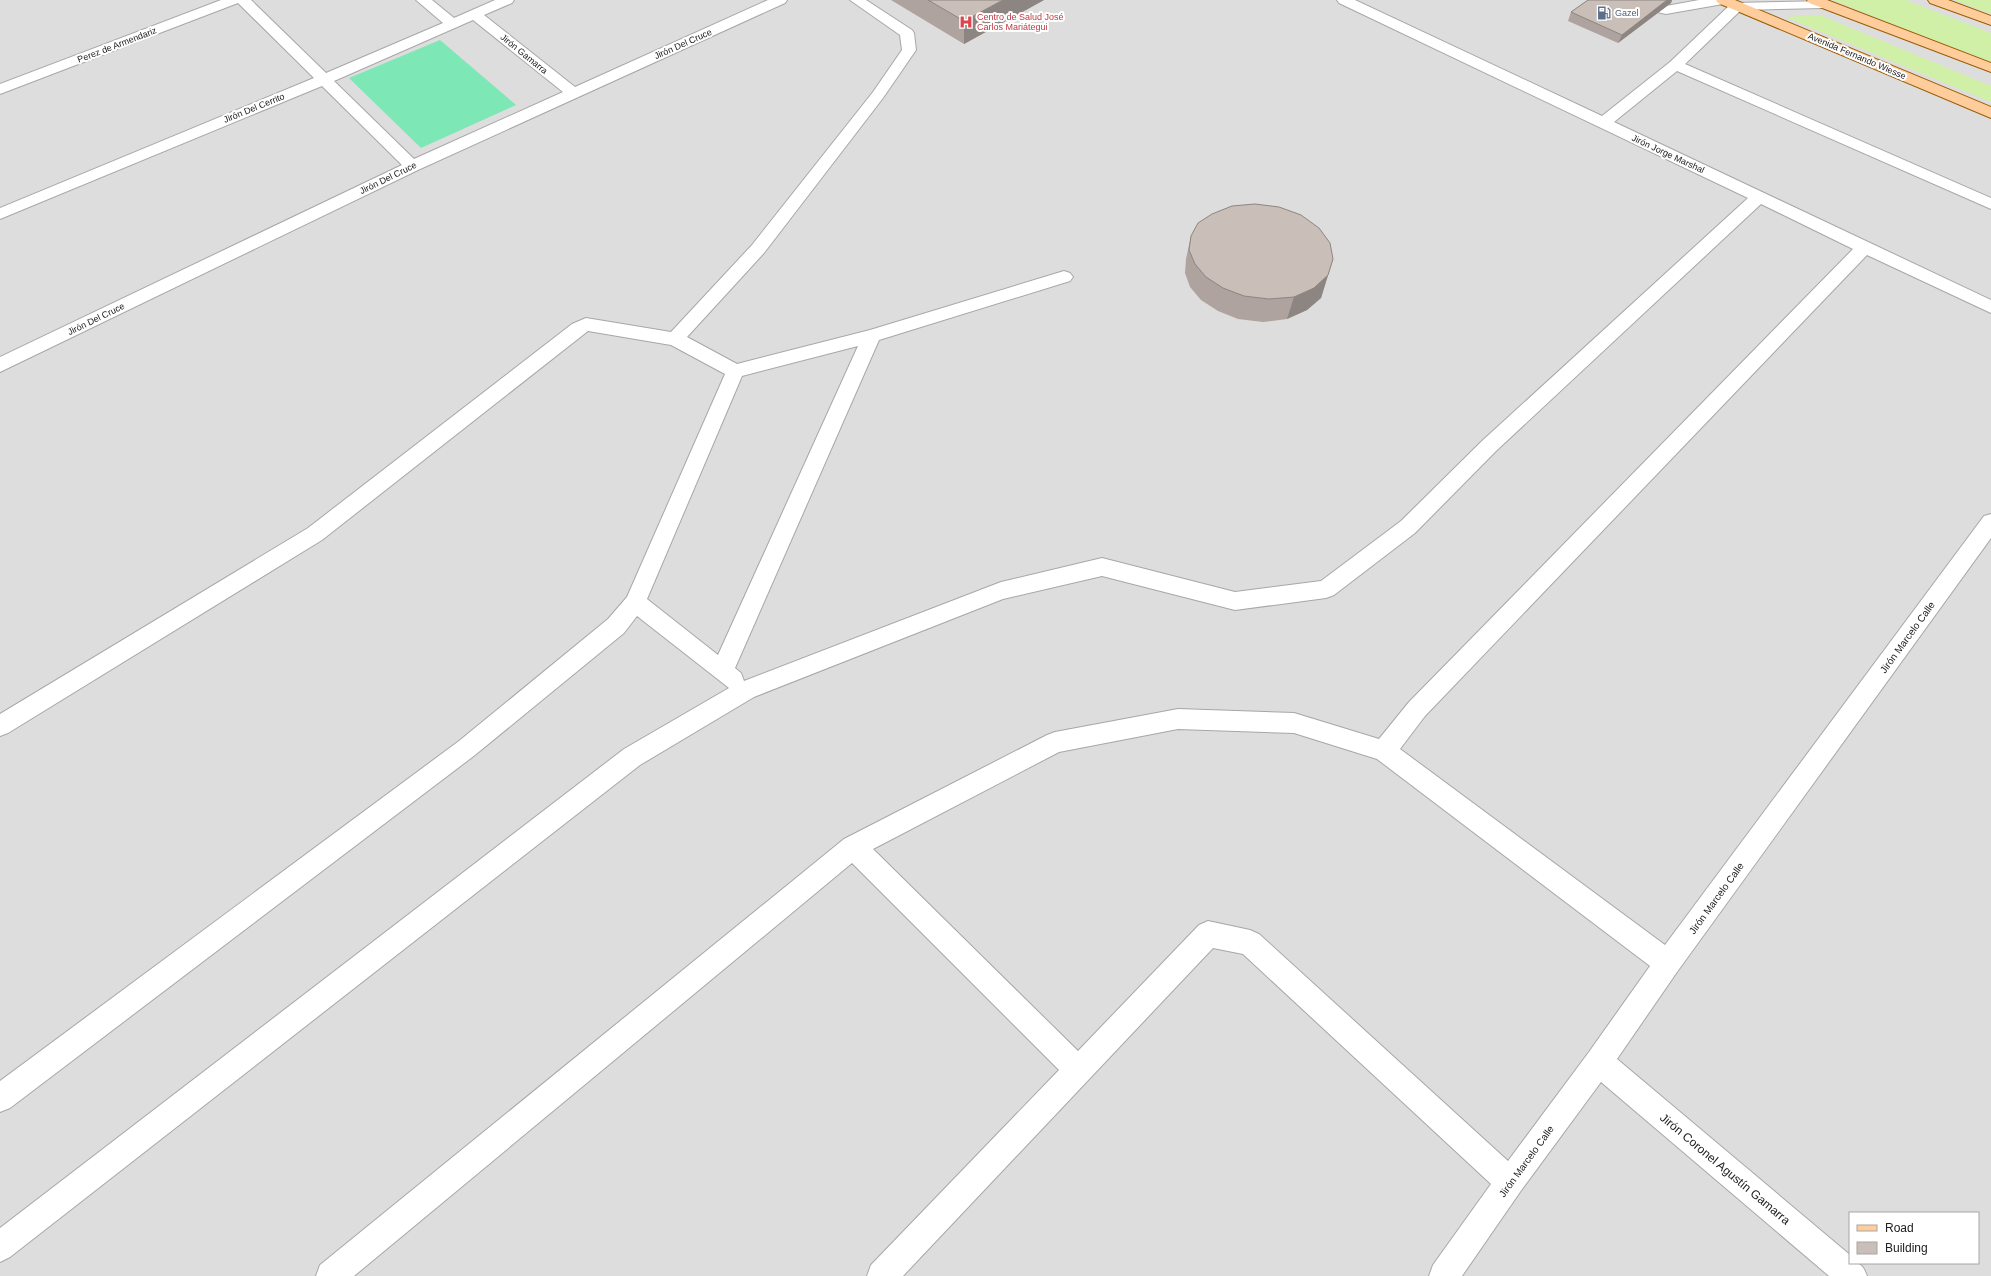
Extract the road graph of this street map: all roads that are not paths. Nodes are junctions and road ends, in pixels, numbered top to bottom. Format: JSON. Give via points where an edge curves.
{"nodes":[{"id":1,"x":234,"y":0,"type":"edge"},
{"id":2,"x":243,"y":0,"type":"edge"},
{"id":3,"x":423,"y":0,"type":"edge"},
{"id":4,"x":508,"y":0,"type":"edge"},
{"id":5,"x":780,"y":0,"type":"edge"},
{"id":6,"x":857,"y":0,"type":"edge"},
{"id":7,"x":1344,"y":0,"type":"edge"},
{"id":8,"x":1723,"y":0,"type":"edge"},
{"id":9,"x":1935,"y":0,"type":"edge"},
{"id":10,"x":1819,"y":2,"type":"edge"},
{"id":11,"x":1738,"y":6,"type":"junction"},
{"id":12,"x":474,"y":14,"type":"junction"},
{"id":13,"x":1991,"y":21,"type":"edge"},
{"id":14,"x":452,"y":23,"type":"junction"},
{"id":15,"x":1702,"y":24,"type":"junction"},
{"id":16,"x":1675,"y":65,"type":"junction"},
{"id":17,"x":1991,"y":68,"type":"edge"},
{"id":18,"x":323,"y":80,"type":"junction"},
{"id":19,"x":0,"y":89,"type":"edge"},
{"id":20,"x":574,"y":94,"type":"junction"},
{"id":21,"x":1991,"y":113,"type":"edge"},
{"id":22,"x":1603,"y":123,"type":"junction"},
{"id":23,"x":412,"y":166,"type":"junction"},
{"id":24,"x":1759,"y":197,"type":"junction"},
{"id":25,"x":1991,"y":204,"type":"edge"},
{"id":26,"x":0,"y":214,"type":"edge"},
{"id":27,"x":1865,"y":247,"type":"junction"},
{"id":28,"x":1064,"y":277,"type":"dead end"},
{"id":29,"x":1991,"y":307,"type":"edge"},
{"id":30,"x":872,"y":336,"type":"junction"},
{"id":31,"x":675,"y":339,"type":"junction"},
{"id":32,"x":0,"y":365,"type":"edge"},
{"id":33,"x":735,"y":371,"type":"junction"},
{"id":34,"x":1991,"y":522,"type":"edge"},
{"id":35,"x":635,"y":602,"type":"junction"},
{"id":36,"x":722,"y":671,"type":"junction"},
{"id":37,"x":746,"y":690,"type":"junction"},
{"id":38,"x":0,"y":726,"type":"edge"},
{"id":39,"x":1384,"y":751,"type":"junction"},
{"id":40,"x":853,"y":846,"type":"junction"},
{"id":41,"x":1668,"y":963,"type":"junction"},
{"id":42,"x":1599,"y":1062,"type":"junction"},
{"id":43,"x":1078,"y":1070,"type":"junction"},
{"id":44,"x":0,"y":1098,"type":"edge"},
{"id":45,"x":1510,"y":1182,"type":"junction"},
{"id":46,"x":0,"y":1247,"type":"edge"},
{"id":47,"x":331,"y":1276,"type":"edge"},
{"id":48,"x":882,"y":1276,"type":"edge"},
{"id":49,"x":1444,"y":1276,"type":"edge"},
{"id":50,"x":1852,"y":1276,"type":"edge"}],
"edges":[{"from":1,"to":19,"type":"street","name":"Perez de Armendariz"},
{"from":2,"to":18,"type":"street"},
{"from":3,"to":14,"type":"street"},
{"from":4,"to":12,"type":"street","name":"Jirón Del Cerrito"},
{"from":5,"to":20,"type":"street","name":"Jirón Del Cruce"},
{"from":6,"to":31,"type":"street","via":[[907,33],[909,50],[878,95],[758,249]]},
{"from":7,"to":22,"type":"street","name":"Jirón Jorge Marshal"},
{"from":8,"to":11,"type":"main road","name":"Avenida Fernando Wiesse"},
{"from":8,"to":15,"type":"street","via":[[1664,10]]},
{"from":9,"to":13,"type":"main road"},
{"from":10,"to":11,"type":"street"},
{"from":10,"to":17,"type":"main road"},
{"from":11,"to":15,"type":"street"},
{"from":11,"to":21,"type":"main road","name":"Avenida Fernando Wiesse"},
{"from":12,"to":14,"type":"street","name":"Jirón Del Cerrito"},
{"from":12,"to":20,"type":"street","name":"Jirón Gamarra"},
{"from":14,"to":18,"type":"street","name":"Jirón Del Cerrito"},
{"from":15,"to":16,"type":"street"},
{"from":16,"to":22,"type":"street"},
{"from":16,"to":25,"type":"street"},
{"from":18,"to":23,"type":"street"},
{"from":18,"to":26,"type":"street","name":"Jirón Del Cerrito"},
{"from":20,"to":23,"type":"street","name":"Jirón Del Cruce"},
{"from":22,"to":24,"type":"street","name":"Jirón Jorge Marshal"},
{"from":23,"to":32,"type":"street","name":"Jirón Del Cruce"},
{"from":24,"to":27,"type":"street","name":"Jirón Jorge Marshal"},
{"from":24,"to":37,"type":"street","via":[[1489,446],[1408,527],[1326,589],[1235,601],[1102,567],[1001,591]]},
{"from":27,"to":29,"type":"street","name":"Jirón Jorge Marshal"},
{"from":27,"to":39,"type":"street","via":[[1417,709]]},
{"from":28,"to":30,"type":"street"},
{"from":30,"to":33,"type":"street"},
{"from":30,"to":36,"type":"street"},
{"from":31,"to":33,"type":"street"},
{"from":31,"to":38,"type":"street","via":[[598,325],[586,324],[578,328],[315,534]]},
{"from":33,"to":35,"type":"street"},
{"from":34,"to":41,"type":"street","name":"Jirón Marcelo Calle"},
{"from":35,"to":36,"type":"street"},
{"from":35,"to":44,"type":"street","via":[[616,626],[467,748]]},
{"from":36,"to":37,"type":"street"},
{"from":37,"to":46,"type":"street","via":[[632,757]]},
{"from":39,"to":40,"type":"street","via":[[1294,723],[1178,719],[1055,742]]},
{"from":39,"to":41,"type":"street"},
{"from":40,"to":43,"type":"street"},
{"from":40,"to":47,"type":"street"},
{"from":41,"to":42,"type":"street","name":"Jirón Marcelo Calle"},
{"from":42,"to":45,"type":"street","name":"Jirón Marcelo Calle"},
{"from":42,"to":50,"type":"street","name":"Jirón Coronel Agustín Gamarra"},
{"from":43,"to":45,"type":"street","via":[[1208,934],[1250,943]]},
{"from":43,"to":48,"type":"street"},
{"from":45,"to":49,"type":"street","name":"Jirón Marcelo Calle"}]}
